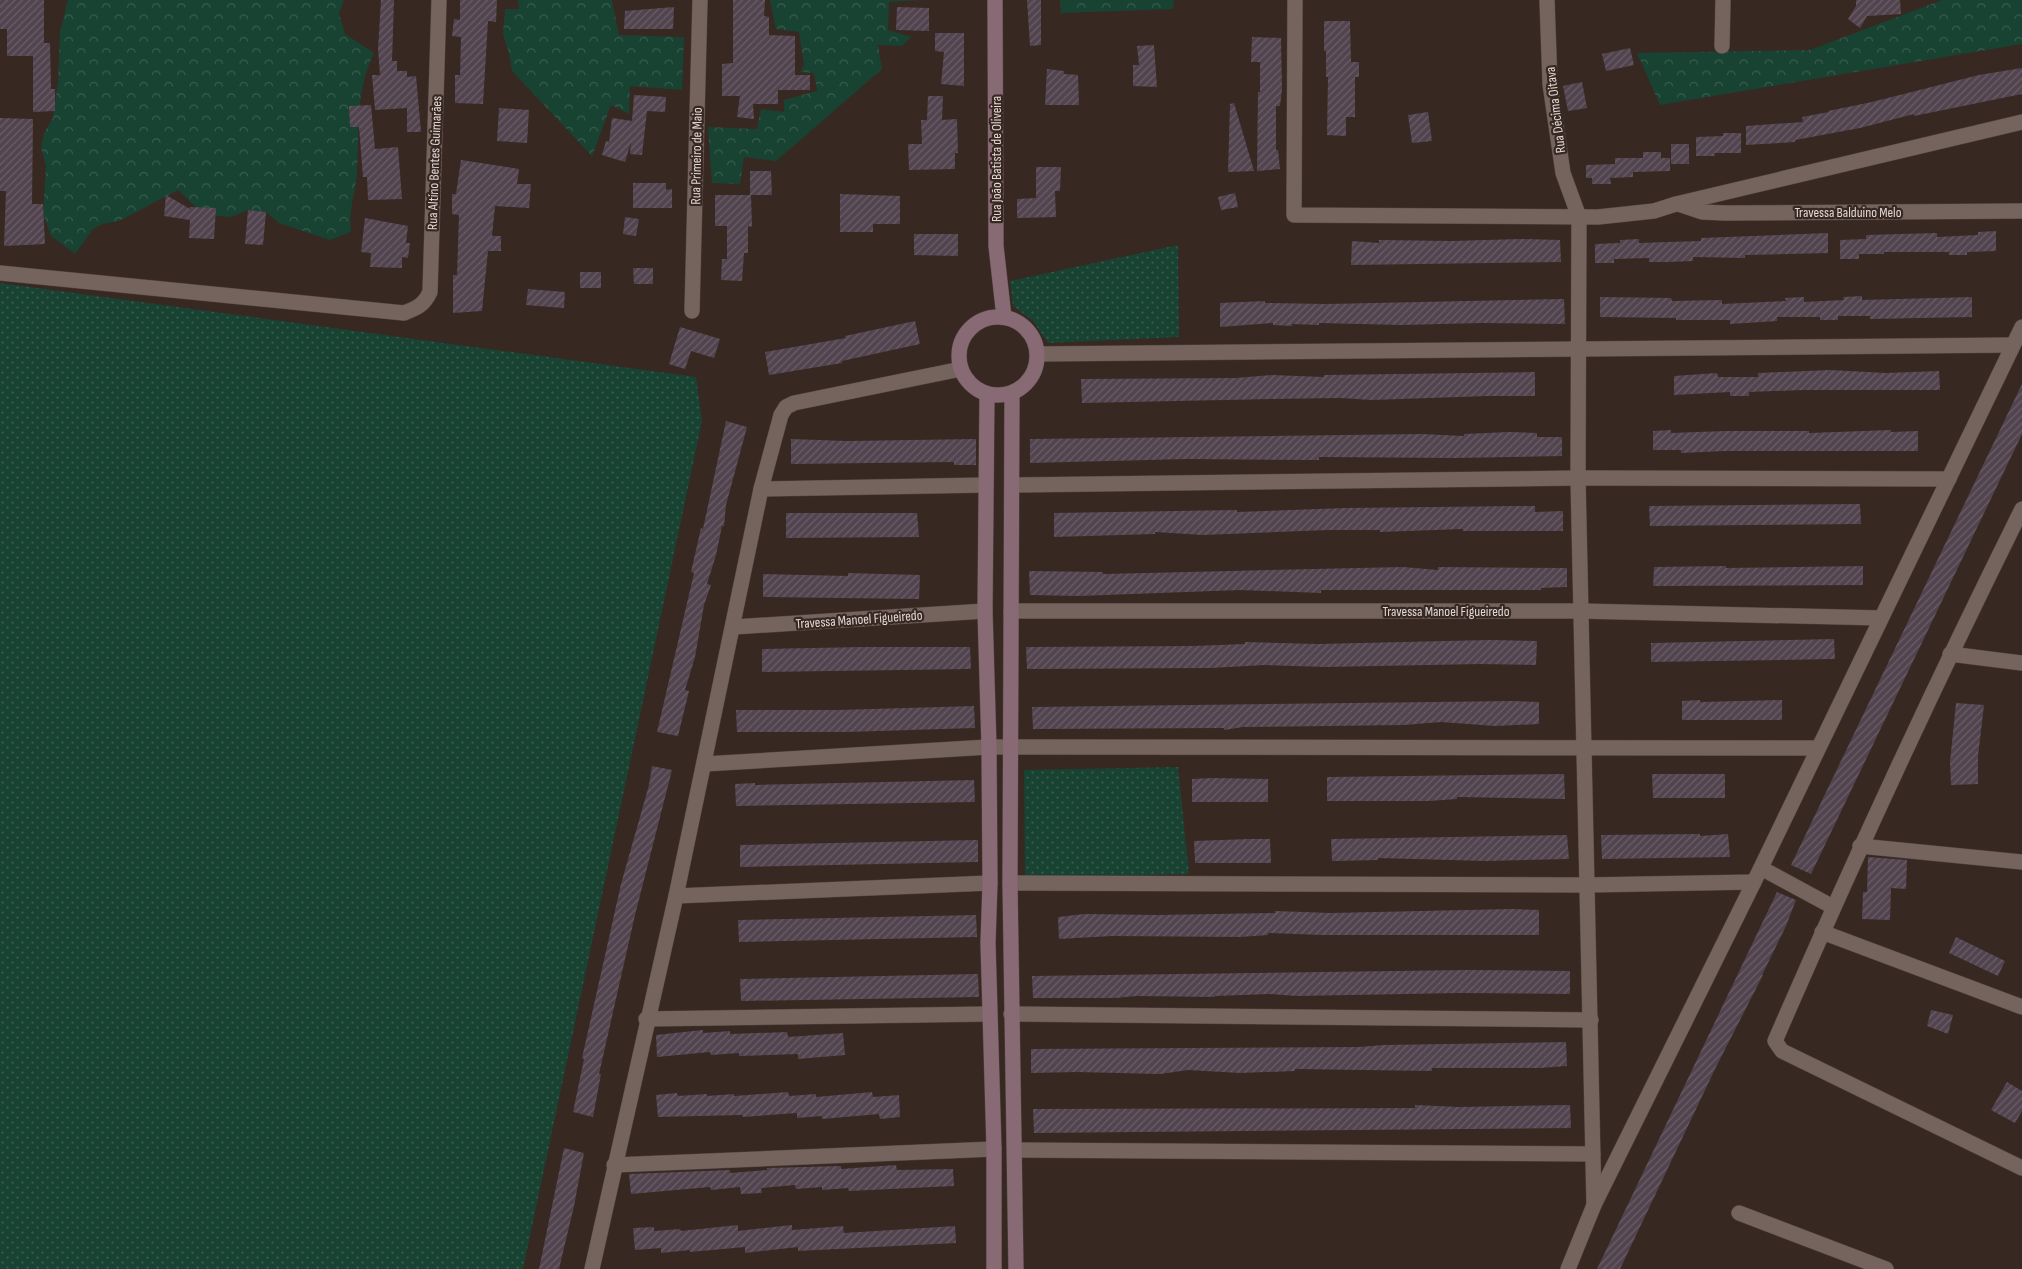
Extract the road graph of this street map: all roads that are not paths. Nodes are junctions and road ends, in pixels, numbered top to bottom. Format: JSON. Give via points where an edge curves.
{"nodes":[{"id":1,"x":439,"y":0,"type":"edge"},
{"id":2,"x":700,"y":0,"type":"edge"},
{"id":3,"x":994,"y":0,"type":"edge"},
{"id":4,"x":1295,"y":0,"type":"edge"},
{"id":5,"x":1547,"y":0,"type":"edge"},
{"id":6,"x":1724,"y":0,"type":"edge"},
{"id":7,"x":1722,"y":46,"type":"dead end"},
{"id":8,"x":2022,"y":122,"type":"edge"},
{"id":9,"x":1676,"y":204,"type":"junction"},
{"id":10,"x":2022,"y":211,"type":"edge"},
{"id":11,"x":1579,"y":217,"type":"junction"},
{"id":12,"x":0,"y":273,"type":"edge"},
{"id":13,"x":692,"y":312,"type":"dead end"},
{"id":14,"x":1004,"y":317,"type":"junction"},
{"id":15,"x":2022,"y":327,"type":"edge"},
{"id":16,"x":2013,"y":345,"type":"junction"},
{"id":17,"x":1578,"y":349,"type":"junction"},
{"id":18,"x":1038,"y":354,"type":"junction"},
{"id":19,"x":961,"y":369,"type":"junction"},
{"id":20,"x":1012,"y":393,"type":"junction"},
{"id":21,"x":988,"y":394,"type":"junction"},
{"id":22,"x":1578,"y":478,"type":"junction"},
{"id":23,"x":1948,"y":479,"type":"junction"},
{"id":24,"x":986,"y":485,"type":"junction"},
{"id":25,"x":1012,"y":485,"type":"junction"},
{"id":26,"x":761,"y":489,"type":"junction"},
{"id":27,"x":2022,"y":510,"type":"edge"},
{"id":28,"x":985,"y":611,"type":"junction"},
{"id":29,"x":1011,"y":611,"type":"junction"},
{"id":30,"x":1581,"y":611,"type":"junction"},
{"id":31,"x":1881,"y":618,"type":"junction"},
{"id":32,"x":734,"y":627,"type":"junction"},
{"id":33,"x":1950,"y":654,"type":"junction"},
{"id":34,"x":2022,"y":663,"type":"edge"},
{"id":35,"x":989,"y":747,"type":"junction"},
{"id":36,"x":1010,"y":747,"type":"junction"},
{"id":37,"x":1818,"y":748,"type":"junction"},
{"id":38,"x":1584,"y":749,"type":"junction"},
{"id":39,"x":704,"y":764,"type":"junction"},
{"id":40,"x":1860,"y":846,"type":"junction"},
{"id":41,"x":2022,"y":862,"type":"edge"},
{"id":42,"x":1761,"y":868,"type":"junction"},
{"id":43,"x":990,"y":882,"type":"junction"},
{"id":44,"x":1754,"y":882,"type":"junction"},
{"id":45,"x":1010,"y":883,"type":"junction"},
{"id":46,"x":1587,"y":885,"type":"junction"},
{"id":47,"x":676,"y":896,"type":"junction"},
{"id":48,"x":1833,"y":907,"type":"junction"},
{"id":49,"x":1822,"y":932,"type":"junction"},
{"id":50,"x":2022,"y":1006,"type":"edge"},
{"id":51,"x":989,"y":1014,"type":"junction"},
{"id":52,"x":1012,"y":1014,"type":"junction"},
{"id":53,"x":646,"y":1019,"type":"junction"},
{"id":54,"x":1590,"y":1020,"type":"junction"},
{"id":55,"x":994,"y":1149,"type":"junction"},
{"id":56,"x":1015,"y":1150,"type":"junction"},
{"id":57,"x":1593,"y":1154,"type":"junction"},
{"id":58,"x":614,"y":1165,"type":"junction"},
{"id":59,"x":2022,"y":1168,"type":"edge"},
{"id":60,"x":1594,"y":1205,"type":"junction"},
{"id":61,"x":1739,"y":1213,"type":"dead end"},
{"id":62,"x":592,"y":1269,"type":"edge"},
{"id":63,"x":994,"y":1269,"type":"edge"},
{"id":64,"x":1016,"y":1269,"type":"edge"},
{"id":65,"x":1568,"y":1269,"type":"edge"},
{"id":66,"x":1886,"y":1269,"type":"edge"}],
"edges":[{"from":1,"to":12,"type":"street","name":"Rua Altíno Bentes Guimarães","via":[[430,292],[425,303],[417,308],[404,313]]},
{"from":2,"to":13,"type":"street","name":"Rua Primeiro de Maio"},
{"from":3,"to":14,"type":"street","name":"Rua João Batista de Oliveira","via":[[996,246]]},
{"from":4,"to":11,"type":"street","via":[[1294,215]]},
{"from":5,"to":11,"type":"street","name":"Rua Décima Oitava","via":[[1550,84],[1561,163]]},
{"from":6,"to":7,"type":"street"},
{"from":8,"to":9,"type":"street"},
{"from":9,"to":10,"type":"street","name":"Travessa Balduino Melo","via":[[1702,212],[1725,213]]},
{"from":9,"to":11,"type":"street","via":[[1654,211]]},
{"from":11,"to":17,"type":"street","name":"Rua Décima Oitava"},
{"from":14,"to":18,"type":"street","via":[[1028,329]]},
{"from":14,"to":19,"type":"street","via":[[990,317],[967,331],[960,343]]},
{"from":15,"to":16,"type":"street"},
{"from":16,"to":17,"type":"street"},
{"from":16,"to":23,"type":"street"},
{"from":17,"to":18,"type":"street"},
{"from":17,"to":22,"type":"street","name":"Rua Décima Oitava"},
{"from":18,"to":20,"type":"street","via":[[1032,378]]},
{"from":19,"to":21,"type":"street","via":[[976,389]]},
{"from":19,"to":26,"type":"street","via":[[786,407],[780,415]]},
{"from":20,"to":21,"type":"street"},
{"from":20,"to":25,"type":"street"},
{"from":21,"to":24,"type":"street"},
{"from":22,"to":23,"type":"street"},
{"from":22,"to":25,"type":"street"},
{"from":22,"to":30,"type":"street","name":"Rua Décima Oitava"},
{"from":23,"to":31,"type":"street"},
{"from":24,"to":26,"type":"street"},
{"from":24,"to":28,"type":"street"},
{"from":25,"to":29,"type":"street"},
{"from":26,"to":32,"type":"street"},
{"from":27,"to":33,"type":"street"},
{"from":28,"to":32,"type":"street","name":"Travessa Manoel Figueiredo"},
{"from":28,"to":35,"type":"street"},
{"from":29,"to":30,"type":"street","name":"Travessa Manoel Figueiredo"},
{"from":29,"to":36,"type":"street"},
{"from":30,"to":31,"type":"street","name":"Travessa Manoel Figueiredo"},
{"from":30,"to":38,"type":"street","name":"Rua Décima Oitava"},
{"from":31,"to":37,"type":"street"},
{"from":32,"to":39,"type":"street"},
{"from":33,"to":34,"type":"street"},
{"from":33,"to":40,"type":"street"},
{"from":35,"to":36,"type":"street"},
{"from":35,"to":39,"type":"street"},
{"from":35,"to":43,"type":"street"},
{"from":36,"to":38,"type":"street"},
{"from":36,"to":45,"type":"street"},
{"from":37,"to":38,"type":"street"},
{"from":37,"to":42,"type":"street"},
{"from":38,"to":46,"type":"street","name":"Rua Décima Oitava"},
{"from":39,"to":47,"type":"street"},
{"from":40,"to":41,"type":"street"},
{"from":40,"to":48,"type":"street"},
{"from":42,"to":44,"type":"street"},
{"from":42,"to":48,"type":"street"},
{"from":43,"to":47,"type":"street"},
{"from":43,"to":51,"type":"street"},
{"from":44,"to":46,"type":"street"},
{"from":44,"to":60,"type":"street"},
{"from":45,"to":46,"type":"street"},
{"from":45,"to":52,"type":"street"},
{"from":46,"to":54,"type":"street","name":"Rua Décima Oitava"},
{"from":47,"to":53,"type":"street"},
{"from":48,"to":49,"type":"street"},
{"from":49,"to":50,"type":"street"},
{"from":49,"to":59,"type":"street","via":[[1775,1040],[1776,1045],[1782,1052]]},
{"from":51,"to":53,"type":"street"},
{"from":51,"to":55,"type":"street"},
{"from":52,"to":54,"type":"street"},
{"from":52,"to":56,"type":"street"},
{"from":53,"to":58,"type":"street"},
{"from":54,"to":57,"type":"street","name":"Rua Décima Oitava"},
{"from":55,"to":58,"type":"street"},
{"from":55,"to":63,"type":"street"},
{"from":56,"to":57,"type":"street"},
{"from":56,"to":64,"type":"street"},
{"from":57,"to":60,"type":"street","name":"Rua Décima Oitava"},
{"from":58,"to":62,"type":"street"},
{"from":60,"to":65,"type":"street"},
{"from":61,"to":66,"type":"street"}]}
